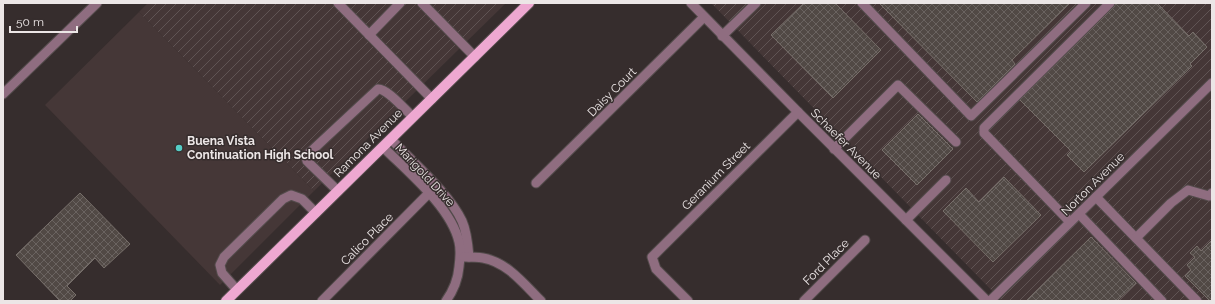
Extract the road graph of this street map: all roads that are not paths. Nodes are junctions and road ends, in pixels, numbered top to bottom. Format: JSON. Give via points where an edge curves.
{"nodes":[{"id":1,"x":97,"y":3,"type":"edge"},
{"id":2,"x":338,"y":3,"type":"edge"},
{"id":3,"x":400,"y":3,"type":"edge"},
{"id":4,"x":422,"y":3,"type":"edge"},
{"id":5,"x":529,"y":3,"type":"edge"},
{"id":6,"x":691,"y":3,"type":"edge"},
{"id":7,"x":756,"y":3,"type":"edge"},
{"id":8,"x":862,"y":3,"type":"edge"},
{"id":9,"x":1086,"y":3,"type":"edge"},
{"id":10,"x":1110,"y":3,"type":"edge"},
{"id":11,"x":704,"y":17,"type":"junction"},
{"id":12,"x":369,"y":35,"type":"junction"},
{"id":13,"x":722,"y":36,"type":"junction"},
{"id":14,"x":475,"y":57,"type":"junction"},
{"id":15,"x":1212,"y":83,"type":"edge"},
{"id":16,"x":3,"y":94,"type":"edge"},
{"id":17,"x":432,"y":99,"type":"junction"},
{"id":18,"x":798,"y":112,"type":"junction"},
{"id":19,"x":413,"y":117,"type":"junction"},
{"id":20,"x":390,"y":139,"type":"junction"},
{"id":21,"x":956,"y":142,"type":"dead end"},
{"id":22,"x":383,"y":147,"type":"junction"},
{"id":23,"x":834,"y":149,"type":"junction"},
{"id":24,"x":946,"y":180,"type":"dead end"},
{"id":25,"x":536,"y":183,"type":"dead end"},
{"id":26,"x":338,"y":191,"type":"junction"},
{"id":27,"x":429,"y":193,"type":"junction"},
{"id":28,"x":1212,"y":193,"type":"edge"},
{"id":29,"x":1096,"y":197,"type":"junction"},
{"id":30,"x":316,"y":213,"type":"junction"},
{"id":31,"x":1079,"y":214,"type":"junction"},
{"id":32,"x":906,"y":220,"type":"junction"},
{"id":33,"x":1070,"y":222,"type":"junction"},
{"id":34,"x":1136,"y":238,"type":"junction"},
{"id":35,"x":865,"y":240,"type":"dead end"},
{"id":36,"x":464,"y":257,"type":"junction"},
{"id":37,"x":237,"y":290,"type":"junction"},
{"id":38,"x":226,"y":301,"type":"edge"},
{"id":39,"x":322,"y":301,"type":"edge"},
{"id":40,"x":446,"y":301,"type":"edge"},
{"id":41,"x":541,"y":301,"type":"edge"},
{"id":42,"x":688,"y":301,"type":"edge"},
{"id":43,"x":804,"y":301,"type":"edge"},
{"id":44,"x":987,"y":301,"type":"edge"},
{"id":45,"x":990,"y":301,"type":"edge"},
{"id":46,"x":1162,"y":301,"type":"edge"},
{"id":47,"x":1197,"y":301,"type":"edge"}],
"edges":[{"from":1,"to":16,"type":"street"},
{"from":2,"to":12,"type":"street"},
{"from":3,"to":12,"type":"street"},
{"from":4,"to":14,"type":"street"},
{"from":5,"to":14,"type":"main road","name":"Ramona Avenue"},
{"from":6,"to":11,"type":"street","name":"Schaefer Avenue"},
{"from":7,"to":13,"type":"street"},
{"from":8,"to":9,"type":"street","via":[[971,116]]},
{"from":10,"to":33,"type":"street","via":[[984,128],[984,133]]},
{"from":11,"to":13,"type":"street","name":"Schaefer Avenue"},
{"from":11,"to":25,"type":"street","name":"Daisy Court"},
{"from":12,"to":17,"type":"street"},
{"from":13,"to":18,"type":"street","name":"Schaefer Avenue"},
{"from":14,"to":17,"type":"main road","name":"Ramona Avenue"},
{"from":15,"to":29,"type":"street","name":"Norton Avenue"},
{"from":17,"to":19,"type":"main road","name":"Ramona Avenue"},
{"from":18,"to":23,"type":"street","name":"Schaefer Avenue"},
{"from":18,"to":42,"type":"street","name":"Geranium Street","via":[[652,257],[656,270]]},
{"from":19,"to":20,"type":"main road","name":"Ramona Avenue"},
{"from":19,"to":26,"type":"street","via":[[392,97],[378,89],[306,156],[307,161]]},
{"from":20,"to":22,"type":"main road","name":"Ramona Avenue"},
{"from":20,"to":36,"type":"street","name":"Marigold Drive","via":[[440,190],[456,211],[465,228],[468,242]]},
{"from":21,"to":23,"type":"street","via":[[898,85]]},
{"from":22,"to":26,"type":"main road","name":"Ramona Avenue"},
{"from":22,"to":27,"type":"street","name":"Marigold Drive"},
{"from":23,"to":32,"type":"street","name":"Schaefer Avenue"},
{"from":24,"to":32,"type":"street"},
{"from":26,"to":30,"type":"main road","name":"Ramona Avenue"},
{"from":27,"to":36,"type":"street","name":"Marigold Drive","via":[[454,227]]},
{"from":27,"to":39,"type":"street","name":"Calico Place"},
{"from":28,"to":34,"type":"street","via":[[1209,196],[1188,190]]},
{"from":29,"to":31,"type":"street","name":"Norton Avenue"},
{"from":29,"to":34,"type":"street"},
{"from":30,"to":37,"type":"main road","name":"Ramona Avenue"},
{"from":30,"to":37,"type":"street","via":[[302,199],[291,195],[283,199],[224,257],[220,265],[222,273]]},
{"from":31,"to":33,"type":"street","name":"Norton Avenue"},
{"from":31,"to":46,"type":"street"},
{"from":32,"to":44,"type":"street","name":"Schaefer Avenue"},
{"from":33,"to":45,"type":"street","name":"Norton Avenue"},
{"from":34,"to":47,"type":"street"},
{"from":35,"to":43,"type":"street","name":"Ford Place"},
{"from":36,"to":40,"type":"street","via":[[452,293]]},
{"from":36,"to":41,"type":"street","via":[[485,259],[505,267]]},
{"from":37,"to":38,"type":"main road","name":"Ramona Avenue"}]}
